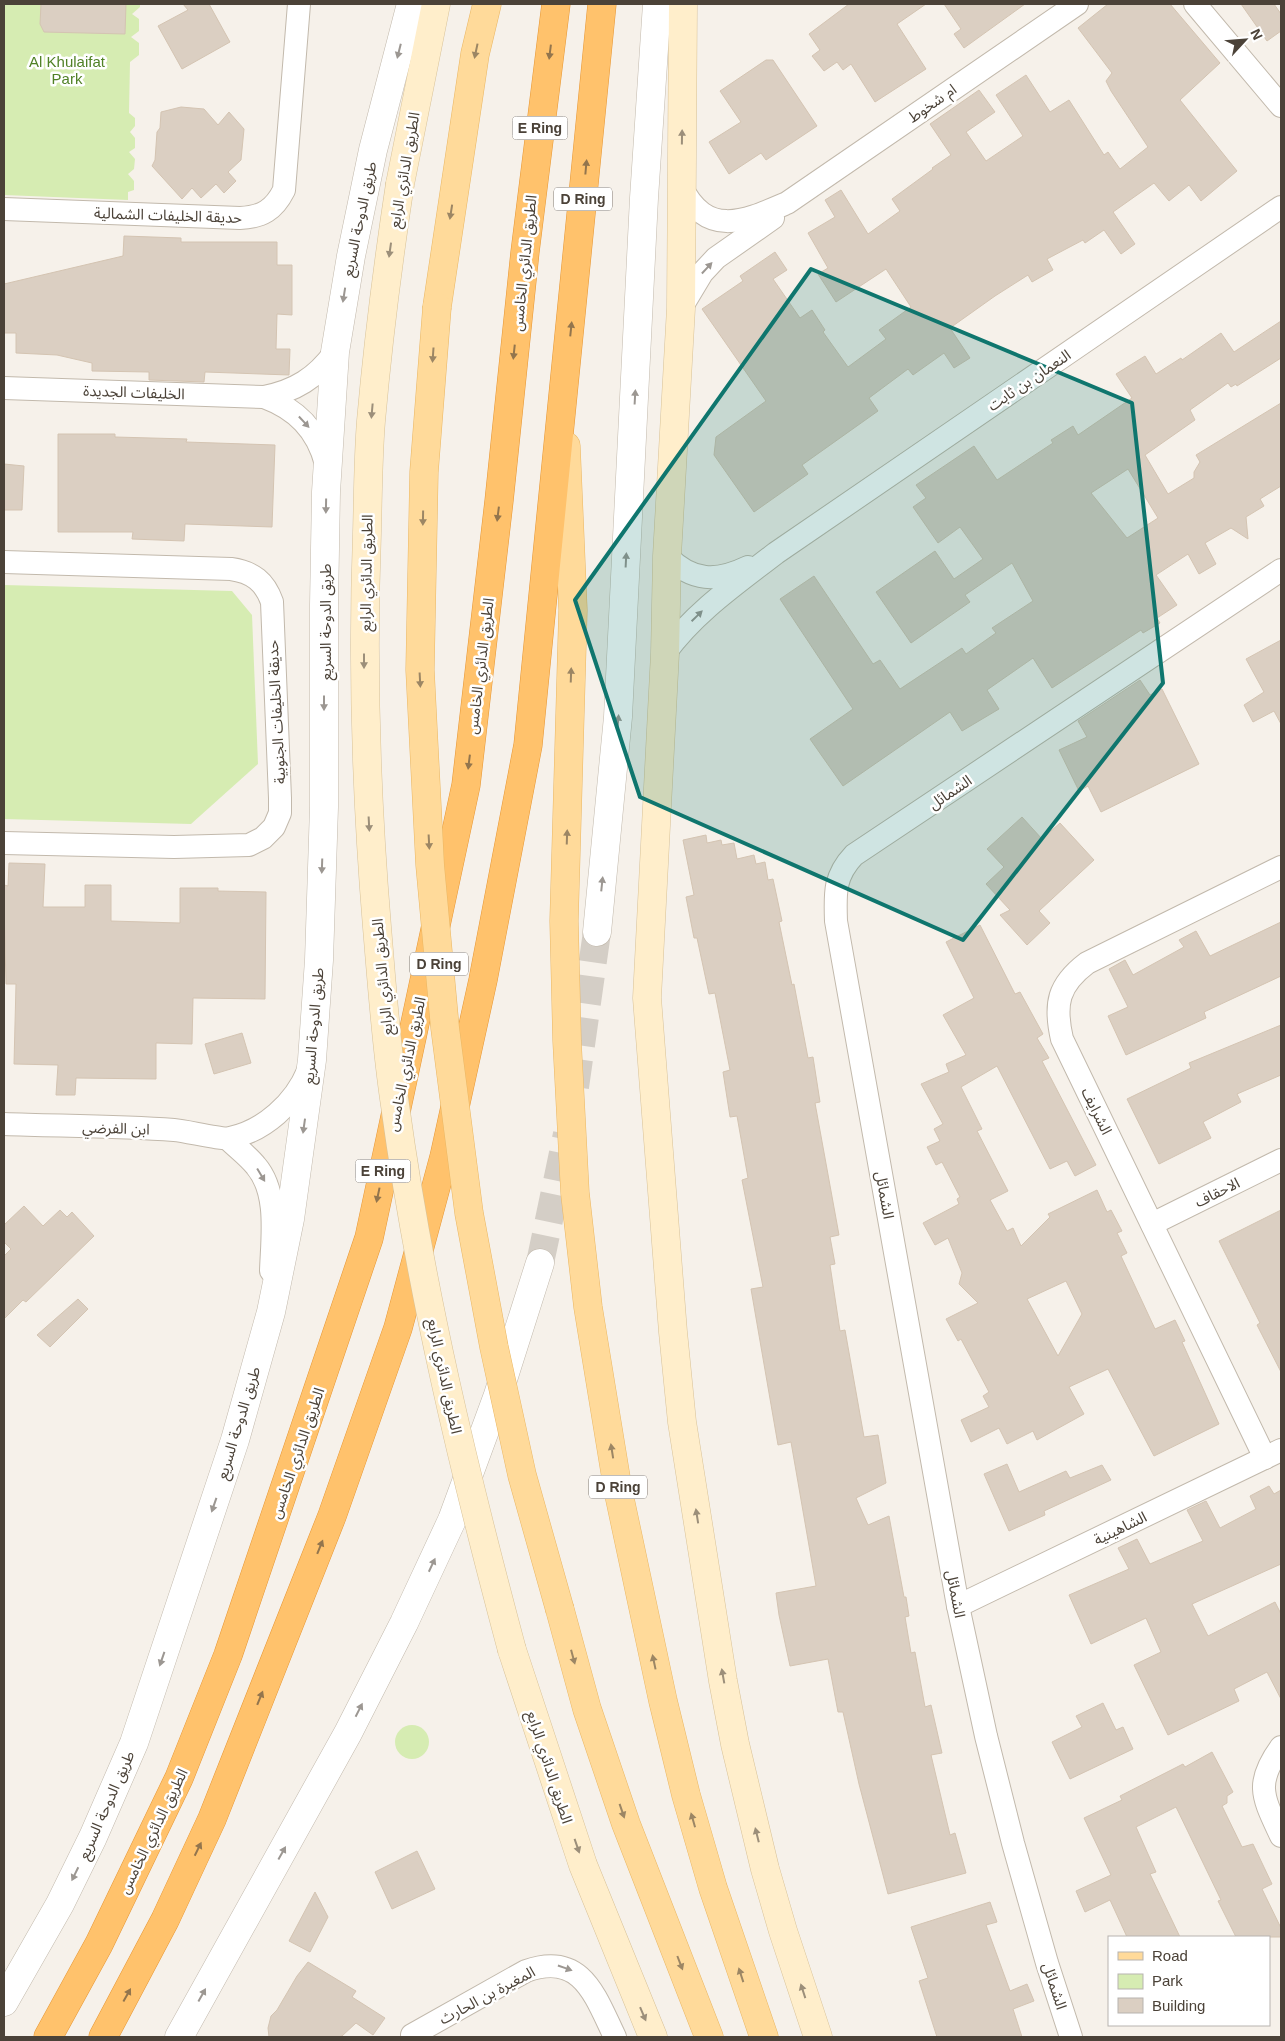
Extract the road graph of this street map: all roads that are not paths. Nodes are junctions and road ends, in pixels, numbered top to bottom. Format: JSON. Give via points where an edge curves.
{"nodes":[{"id":1,"x":299,"y":4,"type":"edge"},
{"id":2,"x":411,"y":4,"type":"edge"},
{"id":3,"x":436,"y":4,"type":"edge"},
{"id":4,"x":487,"y":4,"type":"edge"},
{"id":5,"x":556,"y":4,"type":"edge"},
{"id":6,"x":602,"y":4,"type":"edge"},
{"id":7,"x":658,"y":4,"type":"edge"},
{"id":8,"x":683,"y":4,"type":"edge"},
{"id":9,"x":1077,"y":4,"type":"edge"},
{"id":10,"x":1195,"y":4,"type":"edge"},
{"id":11,"x":1281,"y":106,"type":"edge"},
{"id":12,"x":681,"y":186,"type":"junction"},
{"id":13,"x":787,"y":203,"type":"junction"},
{"id":14,"x":1281,"y":207,"type":"edge"},
{"id":15,"x":4,"y":209,"type":"edge"},
{"id":16,"x":681,"y":308,"type":"junction"},
{"id":17,"x":335,"y":352,"type":"junction"},
{"id":18,"x":4,"y":388,"type":"edge"},
{"id":19,"x":564,"y":395,"type":"junction"},
{"id":20,"x":264,"y":397,"type":"junction"},
{"id":21,"x":327,"y":468,"type":"junction"},
{"id":22,"x":776,"y":554,"type":"junction"},
{"id":23,"x":667,"y":556,"type":"junction"},
{"id":24,"x":4,"y":562,"type":"edge"},
{"id":25,"x":1281,"y":570,"type":"edge"},
{"id":26,"x":665,"y":653,"type":"junction"},
{"id":27,"x":4,"y":843,"type":"edge"},
{"id":28,"x":1281,"y":867,"type":"edge"},
{"id":29,"x":597,"y":932,"type":"tunnel mouth"},
{"id":30,"x":312,"y":1060,"type":"junction"},
{"id":31,"x":4,"y":1124,"type":"edge"},
{"id":32,"x":228,"y":1139,"type":"junction"},
{"id":33,"x":1281,"y":1160,"type":"edge"},
{"id":34,"x":1152,"y":1224,"type":"junction"},
{"id":35,"x":540,"y":1263,"type":"tunnel mouth"},
{"id":36,"x":271,"y":1312,"type":"junction"},
{"id":37,"x":1273,"y":1454,"type":"edge"},
{"id":38,"x":958,"y":1606,"type":"junction"},
{"id":39,"x":1281,"y":1747,"type":"edge"},
{"id":40,"x":1281,"y":1836,"type":"edge"},
{"id":41,"x":4,"y":2002,"type":"edge"},
{"id":42,"x":48,"y":2037,"type":"edge"},
{"id":43,"x":103,"y":2037,"type":"edge"},
{"id":44,"x":178,"y":2037,"type":"edge"},
{"id":45,"x":412,"y":2037,"type":"edge"},
{"id":46,"x":615,"y":2037,"type":"edge"},
{"id":47,"x":653,"y":2037,"type":"edge"},
{"id":48,"x":709,"y":2037,"type":"edge"},
{"id":49,"x":764,"y":2037,"type":"edge"},
{"id":50,"x":818,"y":2037,"type":"edge"},
{"id":51,"x":1071,"y":2037,"type":"edge"}],
"edges":[{"from":1,"to":15,"type":"street","name":"حديقة الخليفات الشمالية","via":[[284,190],[278,203],[267,212],[240,218]]},
{"from":2,"to":17,"type":"street","name":"طريق الدوحة السريع","one_way":true,"via":[[371,160]]},
{"from":3,"to":47,"type":"main road","name":"الطريق الدائري الرابع","one_way":true,"bridge":true,"via":[[400,184],[382,304],[371,426],[364,596],[364,731],[381,980],[395,1105],[420,1258],[481,1534],[512,1650],[583,1865]]},
{"from":4,"to":48,"type":"main road","number":"D Ring","one_way":true,"bridge":true,"via":[[475,54],[437,307],[424,472],[420,670],[430,865],[445,1028],[469,1213],[522,1475],[587,1709],[626,1824]]},
{"from":5,"to":42,"type":"highway","name":"الطريق الدائري الخامس","number":"E Ring","one_way":true,"via":[[466,785],[369,1238],[228,1655],[179,1778],[99,1944]]},
{"from":19,"to":6,"type":"highway","number":"D Ring","one_way":true},
{"from":29,"to":7,"type":"street","one_way":true,"via":[[618,717],[644,198]]},
{"from":12,"to":8,"type":"main road","one_way":true},
{"from":9,"to":13,"type":"street","name":"ام شخوط"},
{"from":10,"to":11,"type":"street"},
{"from":12,"to":13,"type":"street","name":"ام شخوط","via":[[694,207],[728,222],[752,218]]},
{"from":12,"to":16,"type":"main road"},
{"from":16,"to":13,"type":"street","name":"ام شخوط","one_way":true,"via":[[690,290],[716,258],[772,219]]},
{"from":14,"to":22,"type":"street","name":"النعمان بن ثابت"},
{"from":16,"to":23,"type":"main road"},
{"from":17,"to":20,"type":"street","name":"الخليفات الجديدة","via":[[312,378],[297,387]]},
{"from":17,"to":21,"type":"street","name":"طريق الدوحة السريع"},
{"from":18,"to":20,"type":"street","name":"الخليفات الجديدة"},
{"from":43,"to":19,"type":"highway","one_way":true,"via":[[166,1920],[212,1819],[332,1516],[398,1328],[444,1157],[483,980],[526,754]]},
{"from":49,"to":19,"type":"main road","number":"D Ring","one_way":true,"via":[[713,1888],[662,1701],[618,1490],[588,1307],[575,1193],[567,1041],[564,921],[573,610]]},
{"from":20,"to":21,"type":"street","name":"الخليفات الجديدة","one_way":true,"via":[[279,402],[306,422],[319,444]]},
{"from":21,"to":30,"type":"street","name":"طريق الدوحة السريع","one_way":true,"via":[[324,807]]},
{"from":22,"to":23,"type":"street","name":"النعمان بن ثابت","via":[[734,574],[711,578],[690,573]]},
{"from":26,"to":22,"type":"street","name":"النعمان بن ثابت","one_way":true,"via":[[704,609]]},
{"from":23,"to":26,"type":"main road"},
{"from":24,"to":27,"type":"street","name":"حديقة الخليفات الجنوبية","via":[[231,569],[243,570],[262,583],[272,602],[280,813],[264,838],[250,845],[174,847]]},
{"from":25,"to":38,"type":"street","name":"الشمائل","via":[[854,855],[838,878],[836,921]]},
{"from":50,"to":26,"type":"main road","one_way":true,"via":[[768,1878],[735,1744],[682,1422],[648,998]]},
{"from":28,"to":34,"type":"street","name":"الشرايف","via":[[1087,963],[1073,973],[1063,987],[1058,1004],[1062,1039]]},
{"from":30,"to":32,"type":"street","name":"ابن الفرضي","via":[[301,1085],[281,1111],[247,1133]]},
{"from":30,"to":36,"type":"street","name":"طريق الدوحة السريع","one_way":true,"via":[[290,1219]]},
{"from":31,"to":32,"type":"street","name":"ابن الفرضي","via":[[174,1130]]},
{"from":32,"to":36,"type":"street","one_way":true,"via":[[257,1167],[266,1183],[272,1212]]},
{"from":33,"to":34,"type":"street","name":"الاحقاف"},
{"from":34,"to":37,"type":"street","name":"الشرايف"},
{"from":44,"to":35,"type":"street","one_way":true,"via":[[343,1741],[448,1529],[498,1395]]},
{"from":36,"to":41,"type":"street","name":"طريق الدوحة السريع","one_way":true,"via":[[235,1440],[134,1743],[60,1904]]},
{"from":37,"to":38,"type":"street","name":"الشاهينية"},
{"from":38,"to":51,"type":"street","name":"الشمائل","via":[[1013,1843]]},
{"from":39,"to":40,"type":"street","via":[[1269,1764],[1262,1784]]},
{"from":45,"to":46,"type":"street","name":"المغيرة بن الحارث","one_way":true,"via":[[526,1971],[542,1965],[566,1968],[587,1982]]}]}
